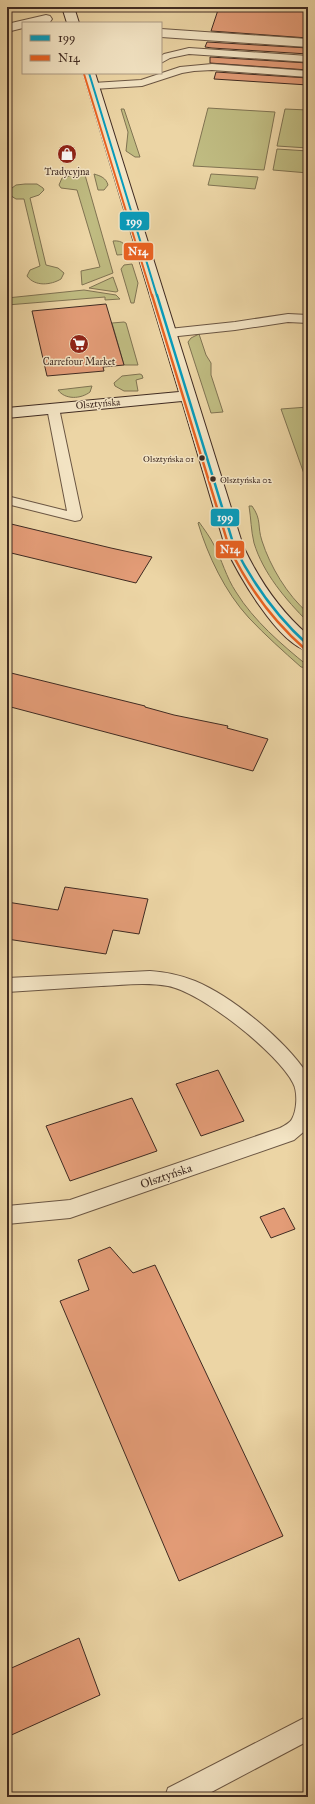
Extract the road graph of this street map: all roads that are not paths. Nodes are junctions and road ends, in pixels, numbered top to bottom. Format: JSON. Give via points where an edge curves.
{"nodes":[{"id":1,"x":68,"y":7,"type":"edge"},
{"id":2,"x":46,"y":19,"type":"dead end"},
{"id":3,"x":32,"y":22,"type":"edge"},
{"id":4,"x":73,"y":22,"type":"edge"},
{"id":5,"x":22,"y":24,"type":"edge"},
{"id":6,"x":7,"y":28,"type":"edge"},
{"id":7,"x":162,"y":32,"type":"edge"},
{"id":8,"x":308,"y":43,"type":"edge"},
{"id":9,"x":162,"y":59,"type":"edge"},
{"id":10,"x":308,"y":59,"type":"edge"},
{"id":11,"x":89,"y":74,"type":"edge"},
{"id":12,"x":145,"y":74,"type":"edge"},
{"id":13,"x":308,"y":74,"type":"edge"},
{"id":14,"x":142,"y":83,"type":"junction"},
{"id":15,"x":93,"y":86,"type":"junction"},
{"id":16,"x":308,"y":319,"type":"edge"},
{"id":17,"x":169,"y":333,"type":"junction"},
{"id":18,"x":188,"y":396,"type":"junction"},
{"id":19,"x":53,"y":408,"type":"junction"},
{"id":20,"x":7,"y":413,"type":"edge"},
{"id":21,"x":7,"y":500,"type":"edge"},
{"id":22,"x":308,"y":645,"type":"edge"},
{"id":23,"x":7,"y":985,"type":"edge"},
{"id":24,"x":307,"y":1105,"type":"edge"},
{"id":25,"x":7,"y":1215,"type":"edge"},
{"id":26,"x":308,"y":1728,"type":"edge"},
{"id":27,"x":177,"y":1797,"type":"edge"}],
"edges":[{"from":1,"to":4,"type":"street"},
{"from":2,"to":3,"type":"street"},
{"from":5,"to":6,"type":"street"},
{"from":7,"to":8,"type":"street"},
{"from":9,"to":10,"type":"lane","via":[[189,51]]},
{"from":11,"to":15,"type":"street"},
{"from":12,"to":14,"type":"lane"},
{"from":13,"to":14,"type":"lane","via":[[212,67],[180,70]]},
{"from":14,"to":15,"type":"lane"},
{"from":15,"to":17,"type":"street"},
{"from":16,"to":17,"type":"lane","via":[[288,318]]},
{"from":17,"to":18,"type":"street"},
{"from":18,"to":19,"type":"street","name":"Olsztyńska"},
{"from":18,"to":22,"type":"street","via":[[234,546],[243,567],[272,610]]},
{"from":19,"to":20,"type":"street","name":"Olsztyńska"},
{"from":19,"to":21,"type":"lane","via":[[75,517]]},
{"from":23,"to":24,"type":"lane","via":[[152,977],[191,986],[227,1008],[294,1067],[303,1082]]},
{"from":24,"to":25,"type":"lane","name":"Olsztyńska","via":[[298,1126],[287,1134],[70,1209]]},
{"from":26,"to":27,"type":"lane"}]}
